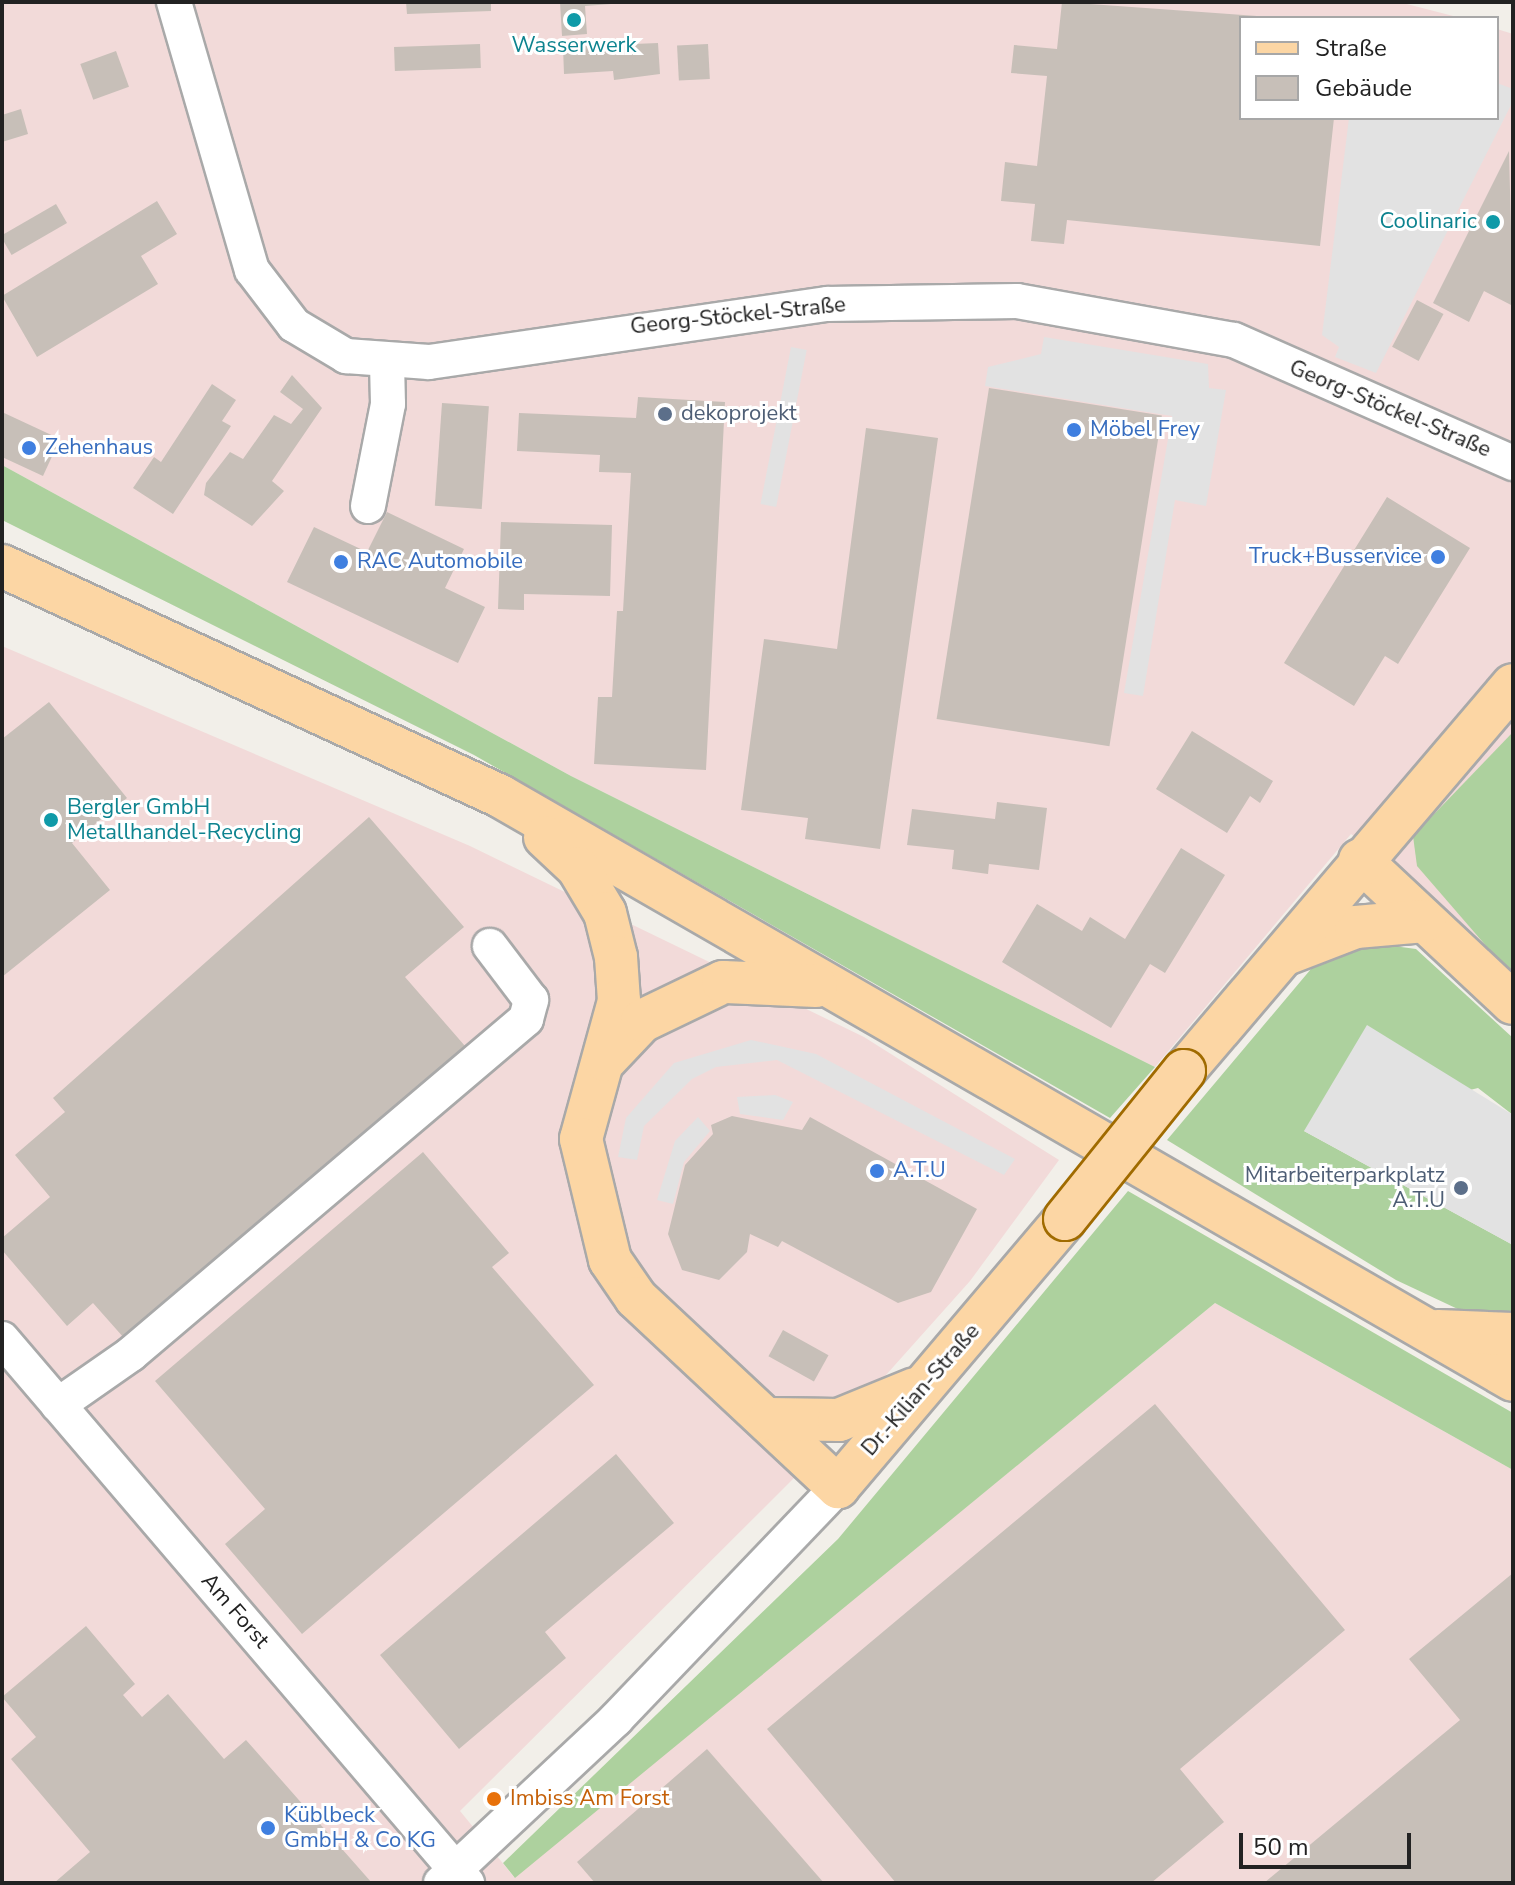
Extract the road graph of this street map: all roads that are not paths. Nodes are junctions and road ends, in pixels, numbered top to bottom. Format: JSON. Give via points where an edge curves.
{"nodes":[{"id":1,"x":174,"y":2,"type":"edge"},
{"id":2,"x":387,"y":364,"type":"junction"},
{"id":3,"x":1513,"y":463,"type":"edge"},
{"id":4,"x":368,"y":506,"type":"dead end"},
{"id":5,"x":2,"y":566,"type":"edge"},
{"id":6,"x":1513,"y":685,"type":"edge"},
{"id":7,"x":500,"y":796,"type":"junction"},
{"id":8,"x":1360,"y":860,"type":"junction"},
{"id":9,"x":1425,"y":921,"type":"junction"},
{"id":10,"x":490,"y":946,"type":"dead end"},
{"id":11,"x":1278,"y":959,"type":"junction"},
{"id":12,"x":835,"y":989,"type":"junction"},
{"id":13,"x":1513,"y":1003,"type":"edge"},
{"id":14,"x":599,"y":1067,"type":"junction"},
{"id":15,"x":1428,"y":1330,"type":"junction"},
{"id":16,"x":1513,"y":1334,"type":"edge"},
{"id":17,"x":2,"y":1339,"type":"edge"},
{"id":18,"x":1513,"y":1380,"type":"edge"},
{"id":19,"x":930,"y":1381,"type":"junction"},
{"id":20,"x":58,"y":1405,"type":"junction"},
{"id":21,"x":770,"y":1419,"type":"junction"},
{"id":22,"x":838,"y":1487,"type":"junction"},
{"id":23,"x":454,"y":1879,"type":"edge"}],
"edges":[{"from":1,"to":2,"type":"street","name":"Georg-Stöckel-Straße","via":[[252,270],[294,325],[346,356]]},
{"from":2,"to":3,"type":"street","name":"Georg-Stöckel-Straße","via":[[827,304],[1017,301],[1234,340]]},
{"from":2,"to":4,"type":"street","via":[[388,404]]},
{"from":5,"to":7,"type":"main road"},
{"from":6,"to":8,"type":"main road","name":"Dr.-Kilian-Straße"},
{"from":7,"to":12,"type":"main road"},
{"from":7,"to":14,"type":"main road","via":[[578,868],[605,913],[619,1001]]},
{"from":8,"to":9,"type":"main road"},
{"from":8,"to":11,"type":"main road","name":"Dr.-Kilian-Straße"},
{"from":9,"to":11,"type":"main road","via":[[1356,927]]},
{"from":9,"to":13,"type":"main road"},
{"from":10,"to":20,"type":"street","via":[[531,1000],[526,1019],[137,1349]]},
{"from":11,"to":19,"type":"main road","name":"Dr.-Kilian-Straße","bridge":true},
{"from":12,"to":14,"type":"main road","via":[[760,979],[723,982],[642,1021]]},
{"from":12,"to":15,"type":"main road"},
{"from":14,"to":21,"type":"main road","via":[[581,1139],[610,1260],[636,1298]]},
{"from":15,"to":16,"type":"main road"},
{"from":15,"to":18,"type":"main road"},
{"from":17,"to":20,"type":"street","name":"Am Forst"},
{"from":19,"to":21,"type":"main road","via":[[839,1420]]},
{"from":19,"to":22,"type":"main road","name":"Dr.-Kilian-Straße"},
{"from":20,"to":23,"type":"street","name":"Am Forst"},
{"from":21,"to":22,"type":"main road"},
{"from":22,"to":23,"type":"street","name":"Dr.-Kilian-Straße"}]}
